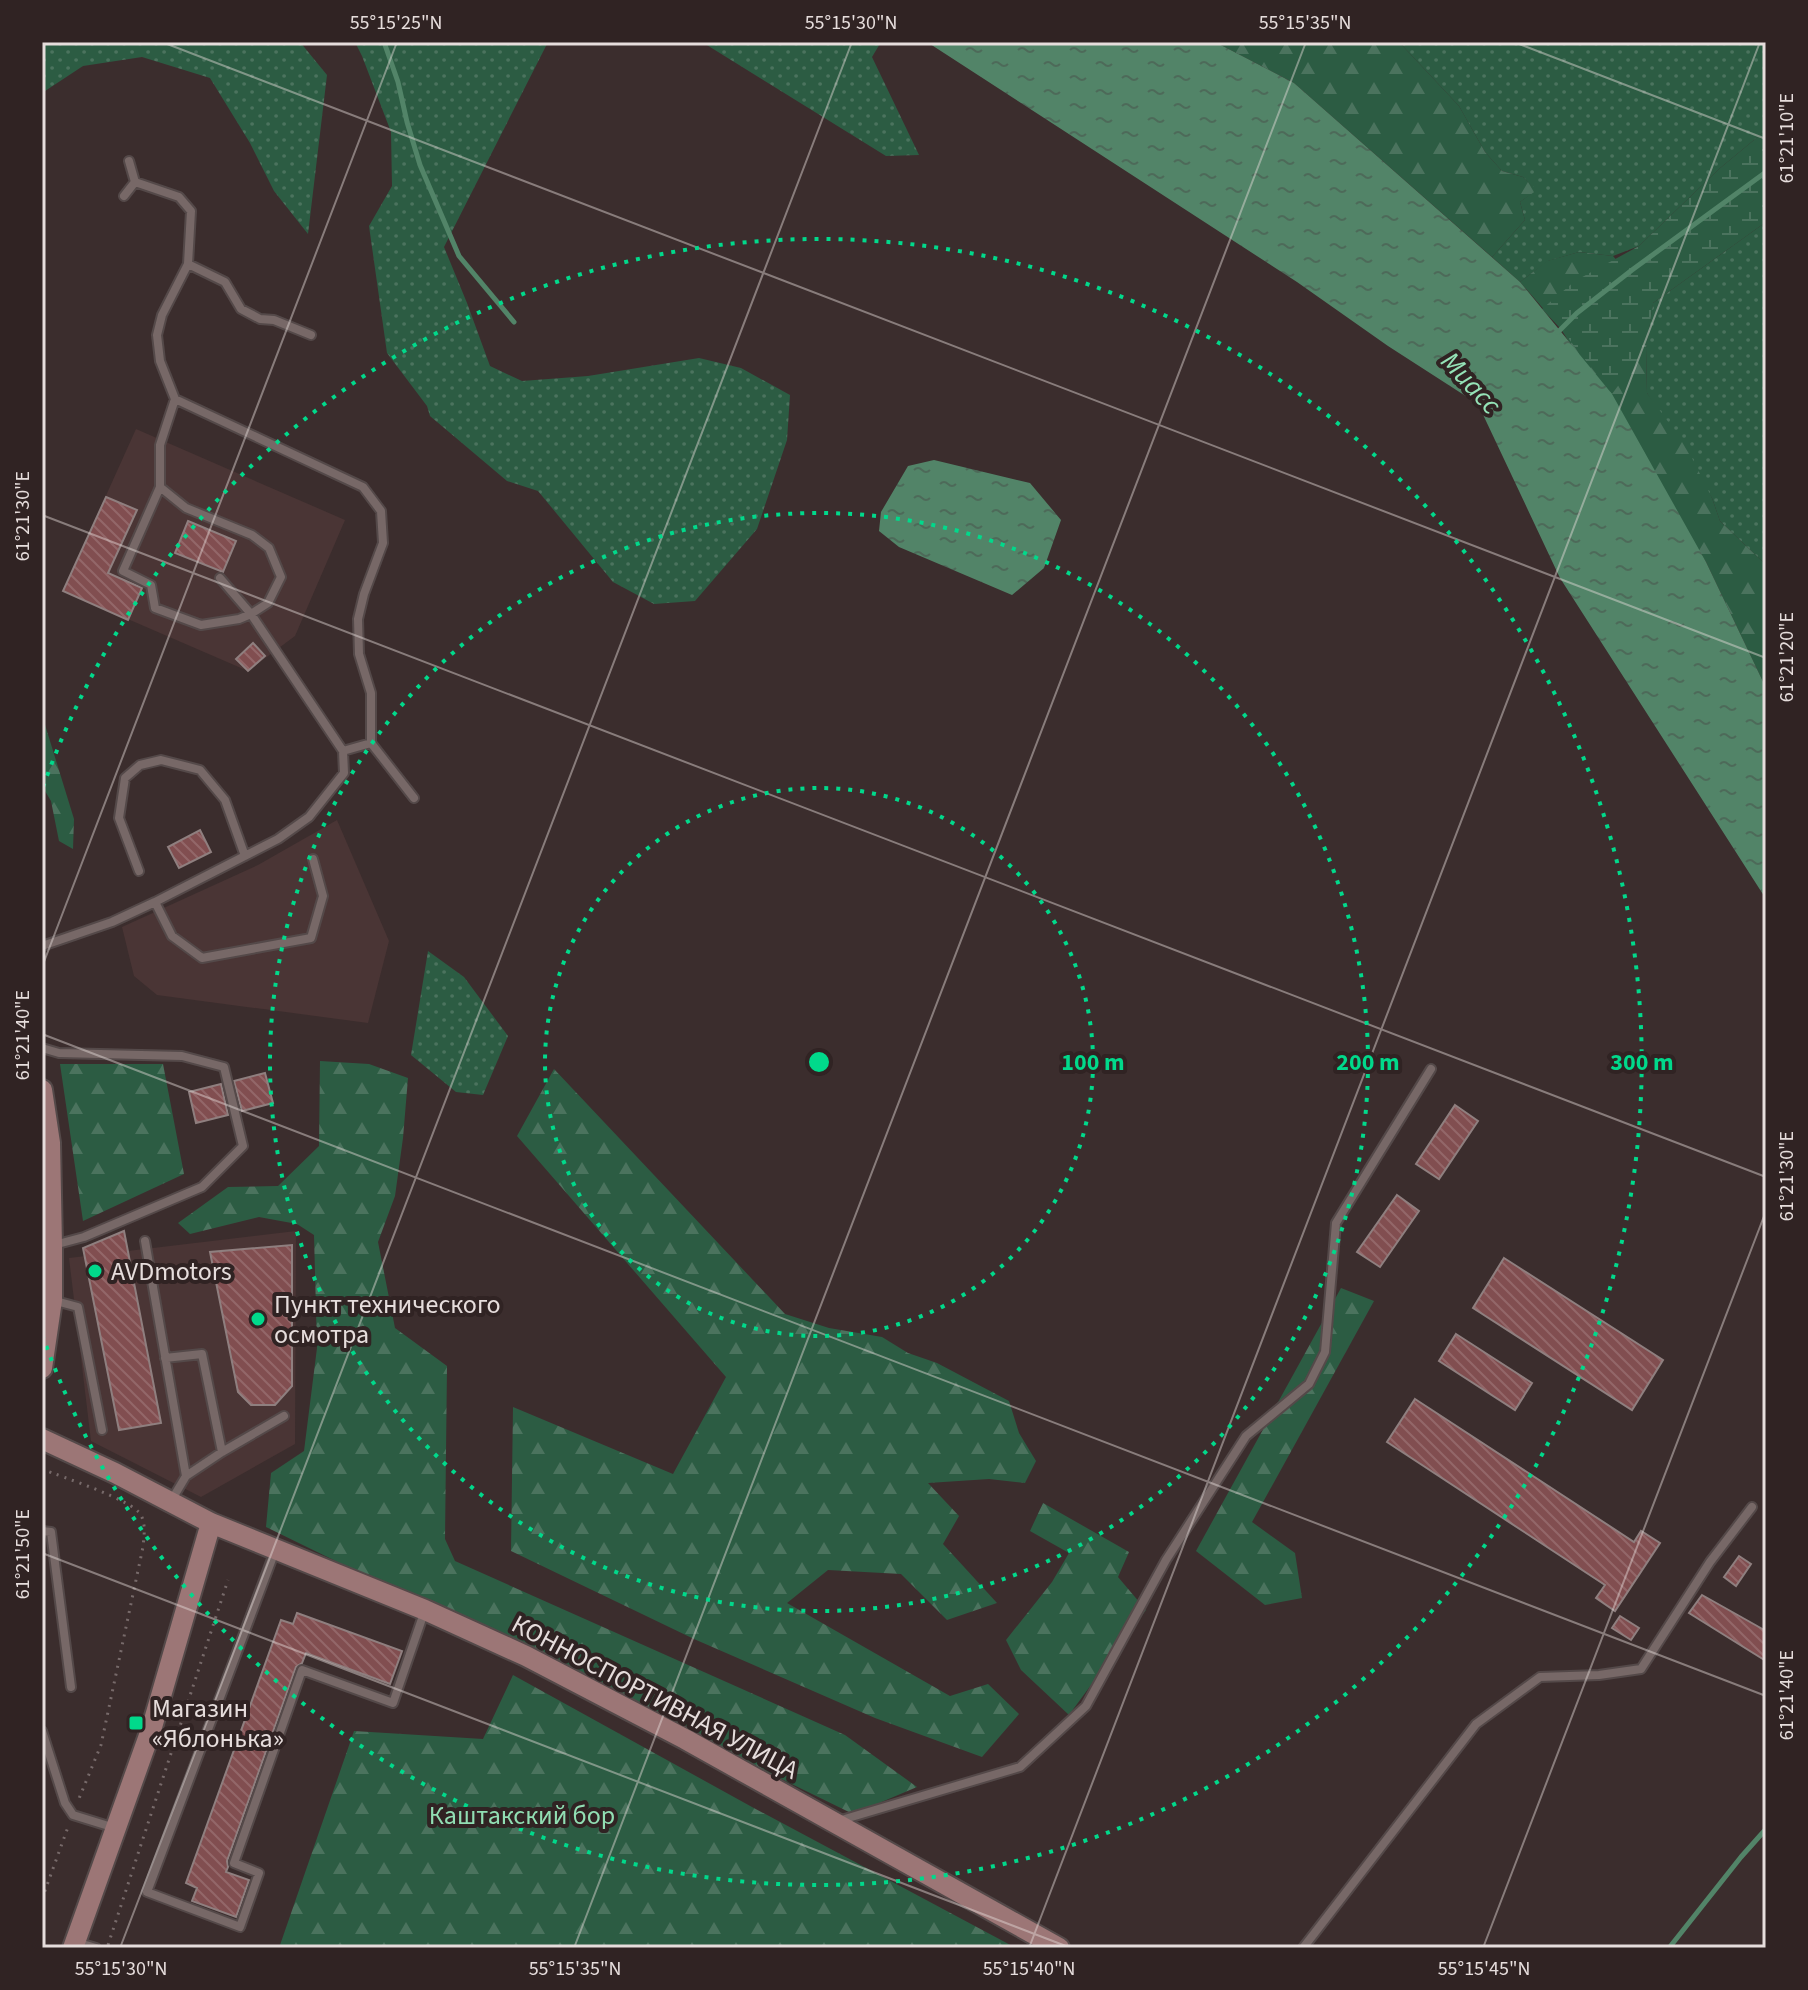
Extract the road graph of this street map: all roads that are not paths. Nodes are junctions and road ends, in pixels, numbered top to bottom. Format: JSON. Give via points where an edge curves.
{"nodes":[{"id":1,"x":129,"y":161,"type":"dead end"},
{"id":2,"x":135,"y":182,"type":"junction"},
{"id":3,"x":124,"y":196,"type":"dead end"},
{"id":4,"x":188,"y":264,"type":"junction"},
{"id":5,"x":311,"y":335,"type":"dead end"},
{"id":6,"x":175,"y":399,"type":"junction"},
{"id":7,"x":160,"y":487,"type":"junction"},
{"id":8,"x":220,"y":578,"type":"dead end"},
{"id":9,"x":251,"y":614,"type":"junction"},
{"id":10,"x":371,"y":743,"type":"junction"},
{"id":11,"x":343,"y":751,"type":"junction"},
{"id":12,"x":414,"y":798,"type":"dead end"},
{"id":13,"x":245,"y":856,"type":"junction"},
{"id":14,"x":313,"y":859,"type":"dead end"},
{"id":15,"x":139,"y":871,"type":"dead end"},
{"id":16,"x":155,"y":902,"type":"junction"},
{"id":17,"x":42,"y":946,"type":"edge"},
{"id":18,"x":42,"y":1048,"type":"edge"},
{"id":19,"x":1431,"y":1069,"type":"dead end"},
{"id":20,"x":42,"y":1090,"type":"edge"},
{"id":21,"x":46,"y":1143,"type":"edge"},
{"id":22,"x":145,"y":1241,"type":"dead end"},
{"id":23,"x":47,"y":1244,"type":"edge"},
{"id":24,"x":48,"y":1287,"type":"edge"},
{"id":25,"x":165,"y":1358,"type":"junction"},
{"id":26,"x":42,"y":1368,"type":"edge"},
{"id":27,"x":284,"y":1416,"type":"dead end"},
{"id":28,"x":102,"y":1430,"type":"dead end"},
{"id":29,"x":42,"y":1439,"type":"edge"},
{"id":30,"x":222,"y":1452,"type":"junction"},
{"id":31,"x":186,"y":1476,"type":"junction"},
{"id":32,"x":170,"y":1501,"type":"junction"},
{"id":33,"x":1752,"y":1507,"type":"dead end"},
{"id":34,"x":211,"y":1523,"type":"junction"},
{"id":35,"x":42,"y":1531,"type":"edge"},
{"id":36,"x":275,"y":1550,"type":"junction"},
{"id":37,"x":425,"y":1610,"type":"junction"},
{"id":38,"x":71,"y":1687,"type":"dead end"},
{"id":39,"x":42,"y":1731,"type":"edge"},
{"id":40,"x":834,"y":1823,"type":"junction"},
{"id":41,"x":116,"y":1829,"type":"junction"},
{"id":42,"x":74,"y":1945,"type":"edge"},
{"id":43,"x":96,"y":1948,"type":"edge"},
{"id":44,"x":1059,"y":1948,"type":"edge"},
{"id":45,"x":1303,"y":1948,"type":"edge"}],
"edges":[{"from":1,"to":2,"type":"lane"},
{"from":2,"to":3,"type":"lane"},
{"from":2,"to":4,"type":"lane","via":[[179,197],[191,211]]},
{"from":4,"to":5,"type":"lane","via":[[225,282],[241,309]]},
{"from":4,"to":6,"type":"lane","via":[[157,335],[160,361]]},
{"from":6,"to":7,"type":"lane","via":[[160,445]]},
{"from":6,"to":10,"type":"lane","via":[[363,487],[381,511],[383,543],[358,619],[359,654],[371,693]]},
{"from":7,"to":9,"type":"lane","via":[[186,508],[252,535],[269,548],[281,577],[268,603]]},
{"from":7,"to":9,"type":"lane","via":[[123,571],[151,585],[155,608],[177,618],[201,625]]},
{"from":8,"to":9,"type":"lane"},
{"from":9,"to":11,"type":"lane"},
{"from":10,"to":11,"type":"lane"},
{"from":10,"to":12,"type":"lane"},
{"from":11,"to":13,"type":"lane","via":[[344,773],[309,817]]},
{"from":13,"to":15,"type":"lane","via":[[225,800],[200,770],[161,760],[140,765],[125,778],[119,818]]},
{"from":13,"to":16,"type":"lane"},
{"from":14,"to":16,"type":"lane","via":[[323,896],[311,938],[202,958],[172,936]]},
{"from":16,"to":17,"type":"lane"},
{"from":18,"to":23,"type":"lane","via":[[59,1053],[182,1056],[224,1067],[243,1146],[202,1187],[84,1237]]},
{"from":19,"to":40,"type":"lane","via":[[1336,1223],[1325,1352],[1309,1384],[1246,1436],[1166,1560],[1086,1706],[1020,1767]]},
{"from":20,"to":21,"type":"main road"},
{"from":21,"to":23,"type":"main road"},
{"from":22,"to":25,"type":"lane"},
{"from":23,"to":24,"type":"main road"},
{"from":24,"to":26,"type":"main road"},
{"from":24,"to":28,"type":"lane","via":[[78,1307]]},
{"from":25,"to":30,"type":"lane","via":[[202,1354]]},
{"from":25,"to":31,"type":"lane"},
{"from":27,"to":30,"type":"lane"},
{"from":29,"to":32,"type":"main road","name":"КОННОСПОРТИВНАЯ УЛИЦА"},
{"from":30,"to":31,"type":"lane"},
{"from":31,"to":32,"type":"lane"},
{"from":32,"to":34,"type":"main road","name":"КОННОСПОРТИВНАЯ УЛИЦА"},
{"from":33,"to":45,"type":"lane","via":[[1641,1669],[1540,1677],[1476,1724]]},
{"from":34,"to":36,"type":"main road","name":"КОННОСПОРТИВНАЯ УЛИЦА"},
{"from":34,"to":41,"type":"main road","via":[[165,1689]]},
{"from":35,"to":38,"type":"lane","via":[[51,1532]]},
{"from":36,"to":37,"type":"main road","name":"КОННОСПОРТИВНАЯ УЛИЦА"},
{"from":36,"to":37,"type":"lane","via":[[147,1892],[240,1927],[259,1873],[234,1863],[302,1670],[393,1703]]},
{"from":37,"to":40,"type":"main road","name":"КОННОСПОРТИВНАЯ УЛИЦА","via":[[685,1739]]},
{"from":39,"to":41,"type":"lane","via":[[73,1815]]},
{"from":40,"to":44,"type":"main road","name":"КОННОСПОРТИВНАЯ УЛИЦА"},
{"from":41,"to":42,"type":"main road"},
{"from":42,"to":43,"type":"lane"}]}
